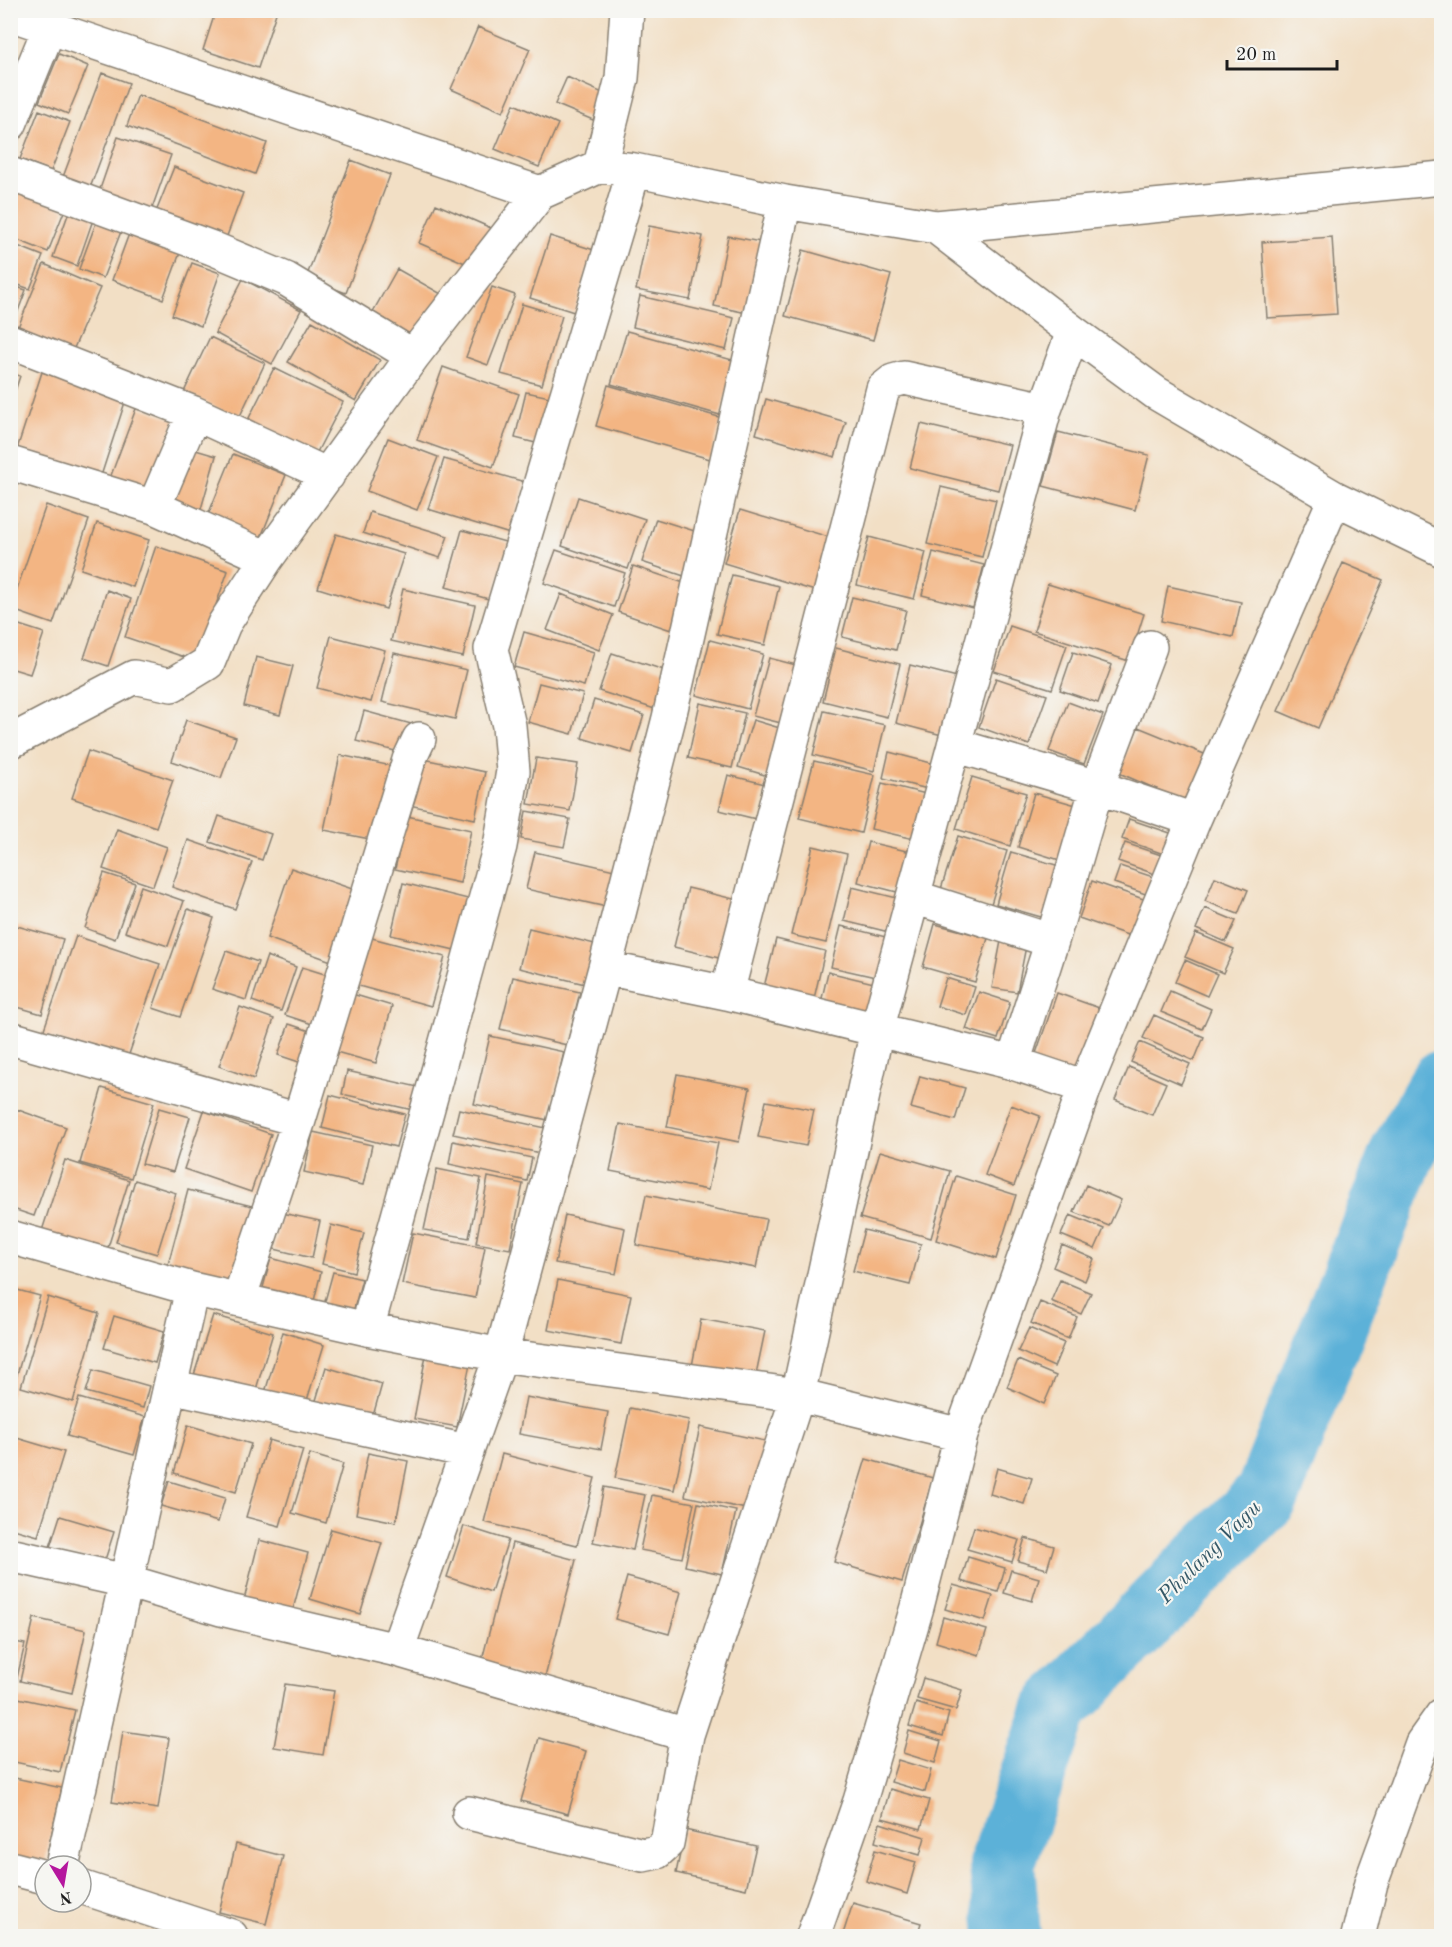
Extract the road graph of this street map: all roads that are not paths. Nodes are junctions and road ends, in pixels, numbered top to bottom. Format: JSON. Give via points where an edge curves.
{"nodes":[{"id":1,"x":627,"y":10,"type":"edge"},
{"id":2,"x":10,"y":14,"type":"edge"},
{"id":3,"x":50,"y":26,"type":"junction"},
{"id":4,"x":10,"y":124,"type":"edge"},
{"id":5,"x":600,"y":166,"type":"junction"},
{"id":6,"x":634,"y":170,"type":"junction"},
{"id":7,"x":10,"y":174,"type":"edge"},
{"id":8,"x":1442,"y":178,"type":"edge"},
{"id":9,"x":540,"y":194,"type":"junction"},
{"id":10,"x":784,"y":202,"type":"junction"},
{"id":11,"x":936,"y":227,"type":"junction"},
{"id":12,"x":1073,"y":333,"type":"junction"},
{"id":13,"x":10,"y":341,"type":"edge"},
{"id":14,"x":413,"y":356,"type":"junction"},
{"id":15,"x":1045,"y":409,"type":"junction"},
{"id":16,"x":194,"y":413,"type":"junction"},
{"id":17,"x":10,"y":463,"type":"edge"},
{"id":18,"x":328,"y":476,"type":"junction"},
{"id":19,"x":1335,"y":498,"type":"junction"},
{"id":20,"x":154,"y":507,"type":"junction"},
{"id":21,"x":1442,"y":550,"type":"edge"},
{"id":22,"x":267,"y":558,"type":"junction"},
{"id":23,"x":1150,"y":647,"type":"dead end"},
{"id":24,"x":419,"y":739,"type":"dead end"},
{"id":25,"x":10,"y":742,"type":"edge"},
{"id":26,"x":954,"y":745,"type":"junction"},
{"id":27,"x":1097,"y":787,"type":"junction"},
{"id":28,"x":1194,"y":820,"type":"junction"},
{"id":29,"x":914,"y":897,"type":"junction"},
{"id":30,"x":1052,"y":941,"type":"junction"},
{"id":31,"x":605,"y":968,"type":"junction"},
{"id":32,"x":728,"y":993,"type":"junction"},
{"id":33,"x":877,"y":1030,"type":"junction"},
{"id":34,"x":10,"y":1038,"type":"edge"},
{"id":35,"x":1013,"y":1063,"type":"junction"},
{"id":36,"x":1085,"y":1087,"type":"junction"},
{"id":37,"x":299,"y":1120,"type":"junction"},
{"id":38,"x":10,"y":1237,"type":"edge"},
{"id":39,"x":192,"y":1289,"type":"junction"},
{"id":40,"x":239,"y":1299,"type":"junction"},
{"id":41,"x":366,"y":1329,"type":"junction"},
{"id":42,"x":501,"y":1355,"type":"junction"},
{"id":43,"x":170,"y":1386,"type":"junction"},
{"id":44,"x":798,"y":1395,"type":"junction"},
{"id":45,"x":962,"y":1435,"type":"junction"},
{"id":46,"x":467,"y":1451,"type":"junction"},
{"id":47,"x":10,"y":1555,"type":"edge"},
{"id":48,"x":126,"y":1581,"type":"junction"},
{"id":49,"x":397,"y":1650,"type":"junction"},
{"id":50,"x":1442,"y":1716,"type":"edge"},
{"id":51,"x":687,"y":1736,"type":"junction"},
{"id":52,"x":469,"y":1813,"type":"dead end"},
{"id":53,"x":65,"y":1854,"type":"edge"},
{"id":54,"x":10,"y":1868,"type":"edge"},
{"id":55,"x":33,"y":1874,"type":"edge"},
{"id":56,"x":93,"y":1891,"type":"edge"},
{"id":57,"x":231,"y":1936,"type":"edge"},
{"id":58,"x":813,"y":1936,"type":"edge"},
{"id":59,"x":1358,"y":1936,"type":"edge"}],
"edges":[{"from":1,"to":5,"type":"street","via":[[622,78]]},
{"from":2,"to":3,"type":"street"},
{"from":3,"to":4,"type":"street"},
{"from":3,"to":9,"type":"street"},
{"from":5,"to":6,"type":"street"},
{"from":5,"to":9,"type":"street"},
{"from":6,"to":10,"type":"street"},
{"from":6,"to":41,"type":"street","via":[[491,649],[509,726],[513,771],[500,846]]},
{"from":7,"to":14,"type":"street","via":[[286,279]]},
{"from":8,"to":11,"type":"street"},
{"from":9,"to":14,"type":"street"},
{"from":10,"to":11,"type":"street"},
{"from":10,"to":31,"type":"street","via":[[669,718]]},
{"from":11,"to":12,"type":"street"},
{"from":12,"to":15,"type":"street"},
{"from":12,"to":19,"type":"street","via":[[1156,393]]},
{"from":13,"to":16,"type":"street"},
{"from":14,"to":18,"type":"street"},
{"from":15,"to":26,"type":"street"},
{"from":15,"to":32,"type":"street","via":[[904,378],[883,389]]},
{"from":16,"to":18,"type":"street"},
{"from":16,"to":20,"type":"street"},
{"from":17,"to":20,"type":"street"},
{"from":18,"to":22,"type":"street"},
{"from":19,"to":21,"type":"street"},
{"from":19,"to":28,"type":"street"},
{"from":20,"to":22,"type":"street"},
{"from":22,"to":25,"type":"street","via":[[224,624],[208,663],[172,685],[134,677]]},
{"from":23,"to":27,"type":"street"},
{"from":24,"to":37,"type":"street","via":[[409,760]]},
{"from":26,"to":27,"type":"street"},
{"from":26,"to":29,"type":"street"},
{"from":27,"to":28,"type":"street"},
{"from":27,"to":30,"type":"street"},
{"from":28,"to":36,"type":"street"},
{"from":29,"to":30,"type":"street"},
{"from":29,"to":33,"type":"street"},
{"from":30,"to":35,"type":"street"},
{"from":31,"to":32,"type":"street"},
{"from":31,"to":42,"type":"street"},
{"from":32,"to":33,"type":"street"},
{"from":33,"to":35,"type":"street"},
{"from":33,"to":44,"type":"street"},
{"from":34,"to":37,"type":"street"},
{"from":35,"to":36,"type":"street"},
{"from":36,"to":45,"type":"street"},
{"from":37,"to":40,"type":"street"},
{"from":38,"to":39,"type":"street"},
{"from":39,"to":40,"type":"street"},
{"from":39,"to":43,"type":"street"},
{"from":40,"to":41,"type":"street"},
{"from":41,"to":42,"type":"street"},
{"from":42,"to":44,"type":"street"},
{"from":42,"to":46,"type":"street"},
{"from":43,"to":46,"type":"street"},
{"from":43,"to":48,"type":"street"},
{"from":44,"to":45,"type":"street"},
{"from":44,"to":51,"type":"street"},
{"from":45,"to":58,"type":"street","via":[[860,1801]]},
{"from":46,"to":49,"type":"street"},
{"from":47,"to":48,"type":"street"},
{"from":48,"to":49,"type":"street","via":[[221,1609]]},
{"from":48,"to":53,"type":"street"},
{"from":49,"to":51,"type":"street"},
{"from":50,"to":59,"type":"street","via":[[1422,1743],[1371,1883]]},
{"from":51,"to":52,"type":"street","via":[[666,1843],[657,1852],[643,1854]]},
{"from":54,"to":55,"type":"street"},
{"from":56,"to":57,"type":"street"}]}
